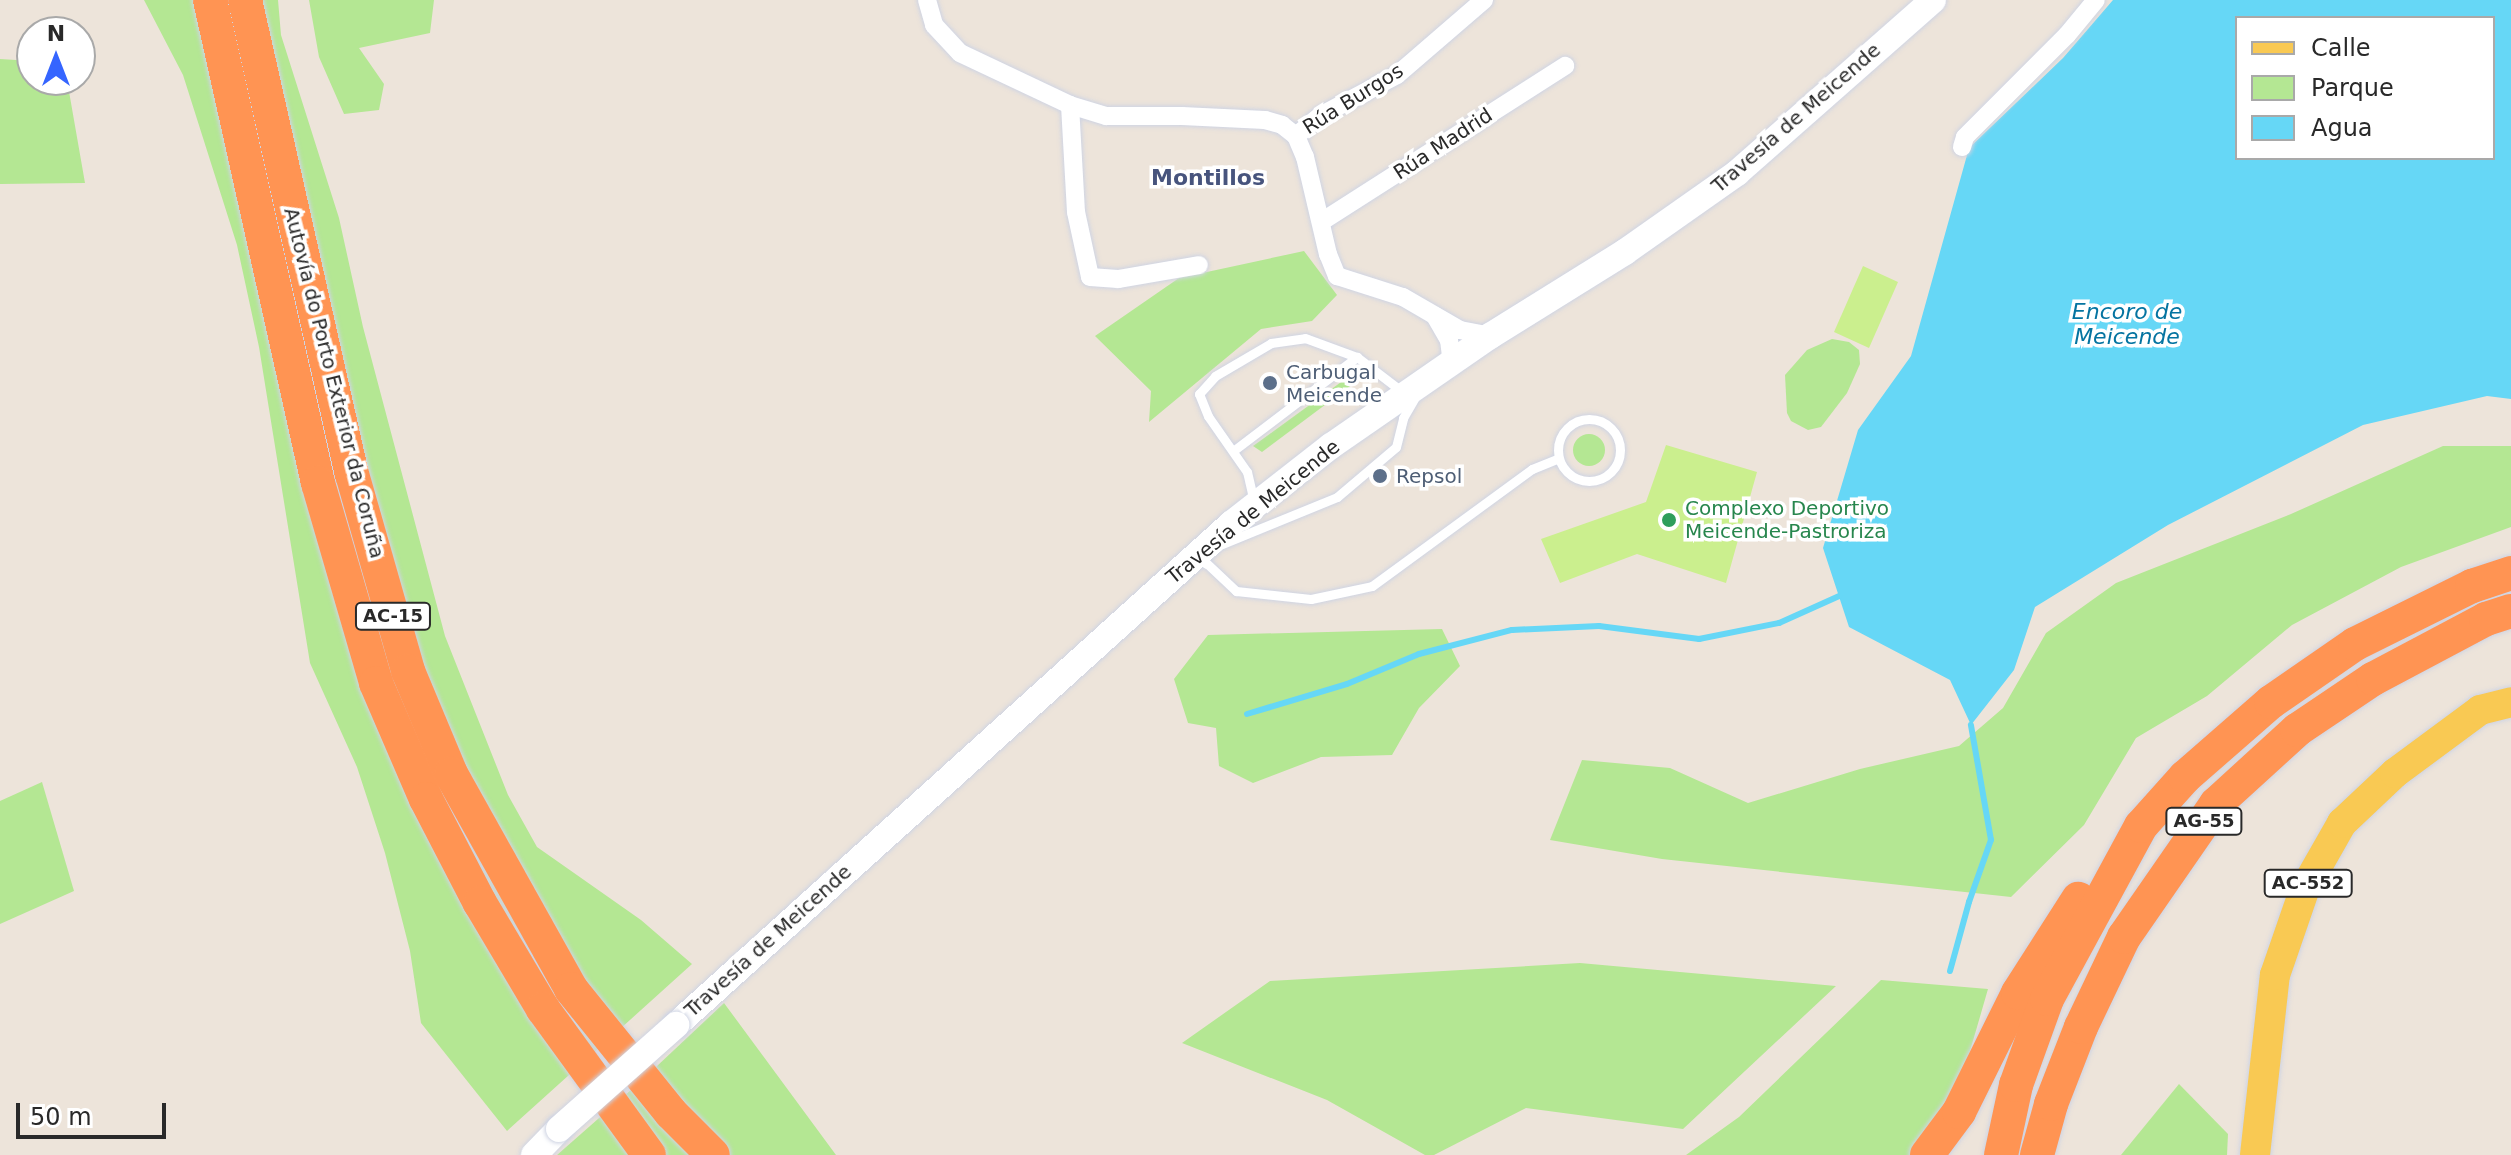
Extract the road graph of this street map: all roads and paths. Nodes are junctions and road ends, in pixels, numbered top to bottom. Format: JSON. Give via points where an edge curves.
{"nodes":[{"id":1,"x":210,"y":0,"type":"edge"},
{"id":2,"x":245,"y":0,"type":"edge"},
{"id":3,"x":927,"y":0,"type":"edge"},
{"id":4,"x":1484,"y":0,"type":"edge"},
{"id":5,"x":1933,"y":0,"type":"edge"},
{"id":6,"x":2096,"y":0,"type":"edge"},
{"id":7,"x":1565,"y":66,"type":"dead end"},
{"id":8,"x":1070,"y":105,"type":"junction"},
{"id":9,"x":1296,"y":136,"type":"junction"},
{"id":10,"x":1962,"y":147,"type":"dead end"},
{"id":11,"x":1321,"y":222,"type":"junction"},
{"id":12,"x":1199,"y":265,"type":"dead end"},
{"id":13,"x":1434,"y":314,"type":"junction"},
{"id":14,"x":1490,"y":336,"type":"junction"},
{"id":15,"x":1357,"y":357,"type":"junction"},
{"id":16,"x":1452,"y":363,"type":"junction"},
{"id":17,"x":1414,"y":390,"type":"junction"},
{"id":18,"x":1233,"y":451,"type":"junction"},
{"id":19,"x":1559,"y":458,"type":"junction"},
{"id":20,"x":1255,"y":505,"type":"junction"},
{"id":21,"x":1197,"y":554,"type":"junction"},
{"id":22,"x":2511,"y":573,"type":"edge"},
{"id":23,"x":2511,"y":611,"type":"edge"},
{"id":24,"x":2511,"y":702,"type":"edge"},
{"id":25,"x":2141,"y":826,"type":"junction"},
{"id":26,"x":534,"y":1155,"type":"edge"},
{"id":27,"x":649,"y":1155,"type":"edge"},
{"id":28,"x":713,"y":1155,"type":"edge"},
{"id":29,"x":1927,"y":1155,"type":"edge"},
{"id":30,"x":2001,"y":1155,"type":"edge"},
{"id":31,"x":2037,"y":1155,"type":"edge"},
{"id":32,"x":2255,"y":1155,"type":"edge"}],
"edges":[{"from":1,"to":27,"type":"highway","name":"Autovía do Porto Exterior da Coruña","number":"AC-15","via":[[318,483],[376,683],[426,799],[480,903],[543,1009]]},
{"from":2,"to":28,"type":"highway","name":"Autovía do Porto Exterior da Coruña","number":"AC-15","via":[[352,474],[408,671],[451,774],[571,989],[671,1113]]},
{"from":3,"to":8,"type":"street","via":[[934,25],[960,53]]},
{"from":4,"to":9,"type":"street","name":"Rúa Burgos","via":[[1397,75],[1320,116]]},
{"from":5,"to":14,"type":"main road","name":"Travesía de Meicende","via":[[1737,173],[1625,252]]},
{"from":6,"to":10,"type":"street","via":[[1965,137]]},
{"from":7,"to":11,"type":"street","name":"Rúa Madrid"},
{"from":8,"to":9,"type":"street","via":[[1106,116],[1265,120]]},
{"from":8,"to":12,"type":"street","via":[[1076,212],[1090,277],[1118,279]]},
{"from":9,"to":11,"type":"street"},
{"from":11,"to":13,"type":"street","via":[[1337,276],[1403,297]]},
{"from":13,"to":14,"type":"street","via":[[1460,330]]},
{"from":13,"to":16,"type":"street","via":[[1449,340]]},
{"from":14,"to":16,"type":"main road","name":"Travesía de Meicende"},
{"from":15,"to":17,"type":"lane"},
{"from":15,"to":18,"type":"lane"},
{"from":15,"to":18,"type":"lane","via":[[1305,338],[1271,343],[1215,376],[1199,394]]},
{"from":16,"to":17,"type":"main road","name":"Travesía de Meicende"},
{"from":17,"to":20,"type":"main road","name":"Travesía de Meicende"},
{"from":17,"to":21,"type":"lane","via":[[1396,447],[1337,497]]},
{"from":18,"to":20,"type":"lane","via":[[1247,472]]},
{"from":19,"to":19,"type":"lane","via":[[1571,475],[1591,481],[1610,472],[1619,443],[1609,426],[1581,420],[1560,439]]},
{"from":19,"to":21,"type":"lane","via":[[1532,469],[1372,586],[1311,599],[1236,591]]},
{"from":20,"to":21,"type":"main road","name":"Travesía de Meicende"},
{"from":21,"to":26,"type":"main road","name":"Travesía de Meicende","bridge":true},
{"from":22,"to":25,"type":"highway","number":"AG-55","via":[[2472,586],[2355,644],[2271,702],[2185,777]]},
{"from":23,"to":31,"type":"highway","number":"AG-55","via":[[2373,679],[2297,730],[2216,804],[2124,937],[2081,1027]]},
{"from":24,"to":32,"type":"main road","number":"AC-552","via":[[2480,710],[2395,773],[2342,823],[2305,888],[2275,975]]},
{"from":25,"to":29,"type":"highway","via":[[2097,870],[2018,993],[1959,1112]]},
{"from":25,"to":30,"type":"highway","number":"AG-55","via":[[2047,999],[2016,1085]]}]}
